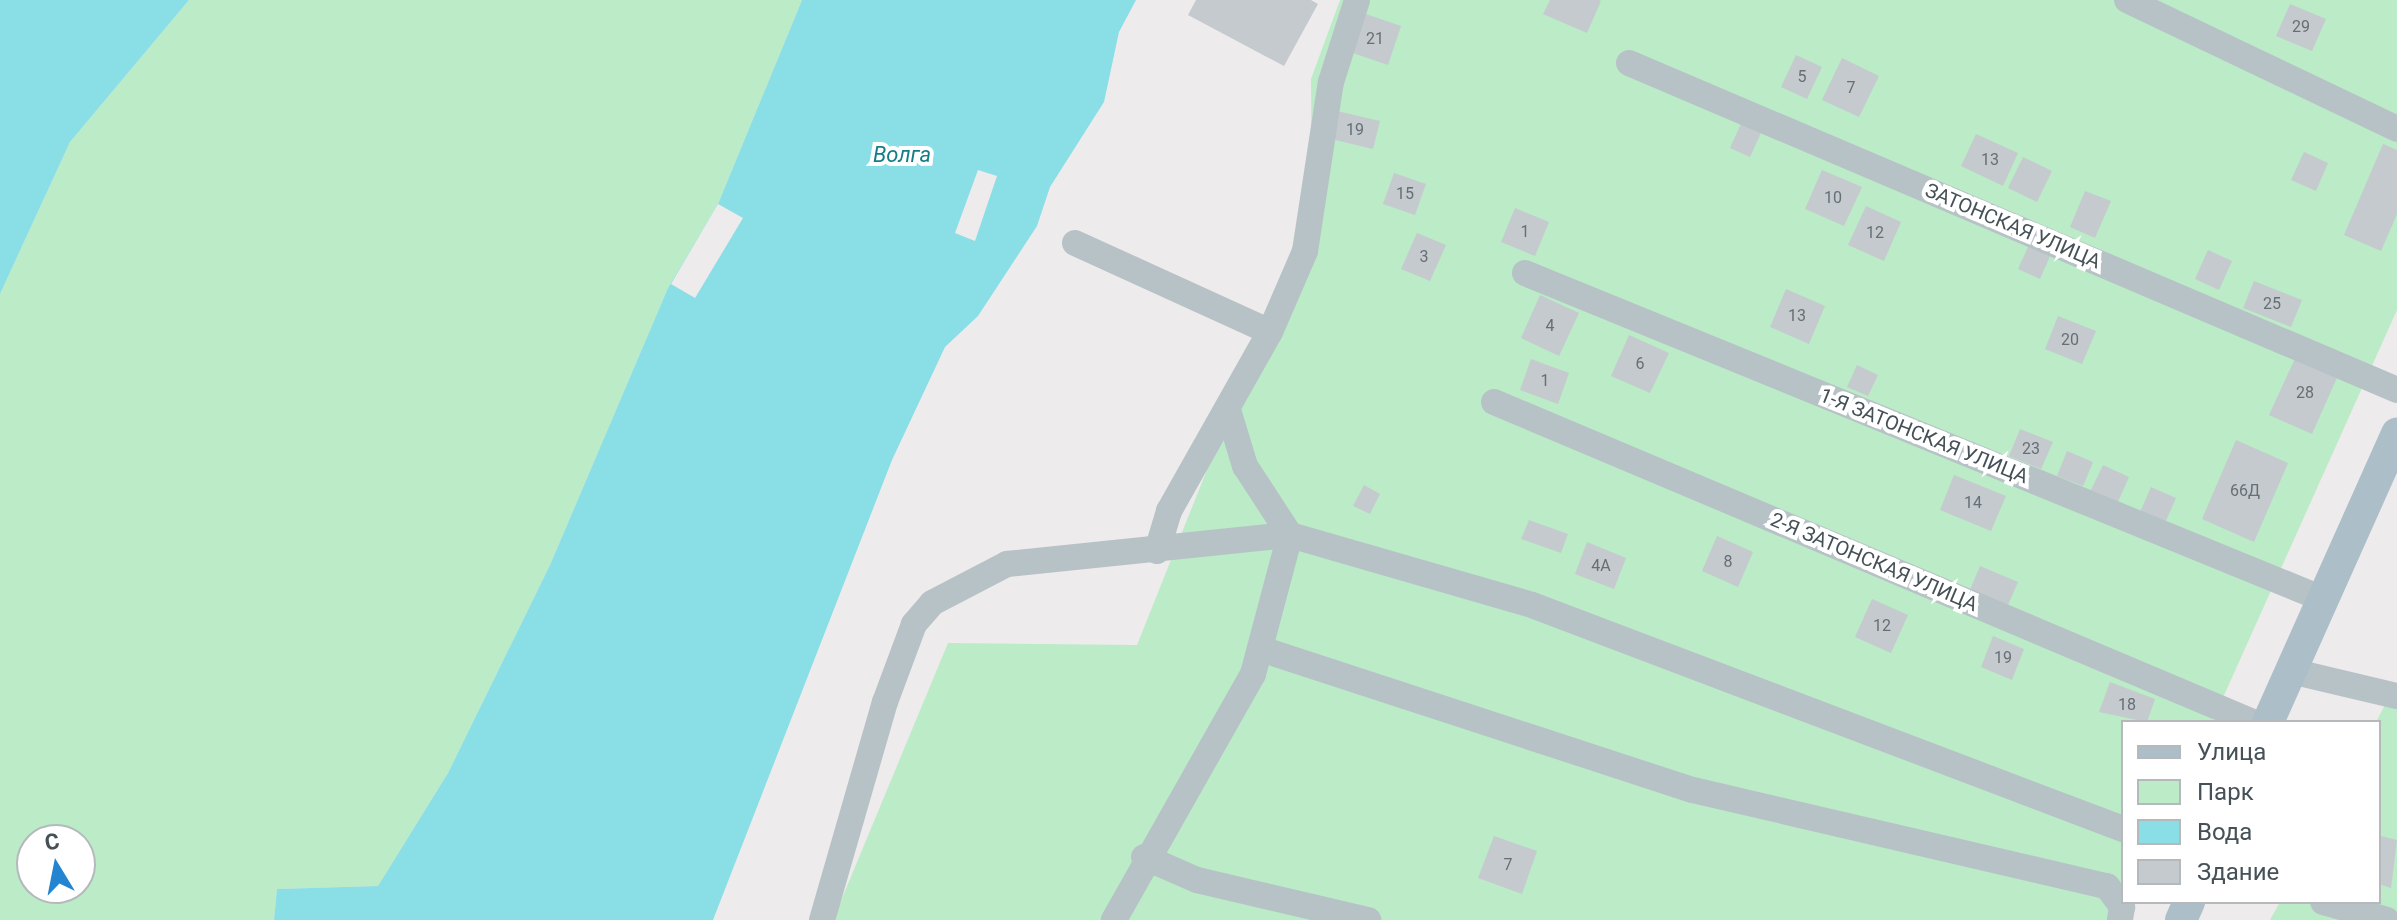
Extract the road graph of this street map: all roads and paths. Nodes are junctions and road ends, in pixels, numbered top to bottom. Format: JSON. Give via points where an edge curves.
{"nodes":[{"id":1,"x":1357,"y":0,"type":"edge"},
{"id":2,"x":2127,"y":0,"type":"edge"},
{"id":3,"x":1629,"y":63,"type":"dead end"},
{"id":4,"x":2397,"y":129,"type":"edge"},
{"id":5,"x":1075,"y":243,"type":"dead end"},
{"id":6,"x":1525,"y":273,"type":"dead end"},
{"id":7,"x":1270,"y":332,"type":"junction"},
{"id":8,"x":2397,"y":390,"type":"edge"},
{"id":9,"x":1494,"y":402,"type":"dead end"},
{"id":10,"x":1228,"y":410,"type":"junction"},
{"id":11,"x":2397,"y":433,"type":"edge"},
{"id":12,"x":1290,"y":535,"type":"junction"},
{"id":13,"x":1157,"y":551,"type":"junction"},
{"id":14,"x":2323,"y":599,"type":"junction"},
{"id":15,"x":1264,"y":650,"type":"junction"},
{"id":16,"x":2291,"y":671,"type":"junction"},
{"id":17,"x":2397,"y":696,"type":"edge"},
{"id":18,"x":2248,"y":720,"type":"edge"},
{"id":19,"x":2269,"y":720,"type":"edge"},
{"id":20,"x":2121,"y":828,"type":"edge"},
{"id":21,"x":1144,"y":857,"type":"junction"},
{"id":22,"x":2328,"y":904,"type":"edge"},
{"id":23,"x":2357,"y":916,"type":"edge"},
{"id":24,"x":822,"y":920,"type":"edge"},
{"id":25,"x":1114,"y":920,"type":"edge"},
{"id":26,"x":1368,"y":920,"type":"edge"},
{"id":27,"x":2120,"y":920,"type":"edge"},
{"id":28,"x":2387,"y":920,"type":"edge"}],
"edges":[{"from":1,"to":7,"type":"street","via":[[1331,82],[1305,251]]},
{"from":2,"to":4,"type":"street"},
{"from":3,"to":8,"type":"street","name":"ЗАТОНСКАЯ УЛИЦА"},
{"from":5,"to":7,"type":"street"},
{"from":6,"to":14,"type":"street","name":"1-Я ЗАТОНСКАЯ УЛИЦА"},
{"from":7,"to":10,"type":"street"},
{"from":9,"to":18,"type":"street","name":"2-Я ЗАТОНСКАЯ УЛИЦА"},
{"from":10,"to":12,"type":"street","via":[[1245,466]]},
{"from":10,"to":13,"type":"street","via":[[1169,511]]},
{"from":11,"to":14,"type":"main road"},
{"from":12,"to":13,"type":"street"},
{"from":12,"to":15,"type":"street"},
{"from":12,"to":20,"type":"street","via":[[1532,605]]},
{"from":13,"to":24,"type":"street","via":[[1007,564],[932,603],[914,624],[885,702]]},
{"from":14,"to":16,"type":"main road"},
{"from":15,"to":21,"type":"street"},
{"from":15,"to":27,"type":"street","via":[[1693,790],[2107,886],[2122,907]]},
{"from":16,"to":17,"type":"street"},
{"from":16,"to":19,"type":"main road"},
{"from":21,"to":25,"type":"street"},
{"from":21,"to":26,"type":"street","via":[[1197,880]]},
{"from":22,"to":23,"type":"street"},
{"from":23,"to":28,"type":"street"}]}
